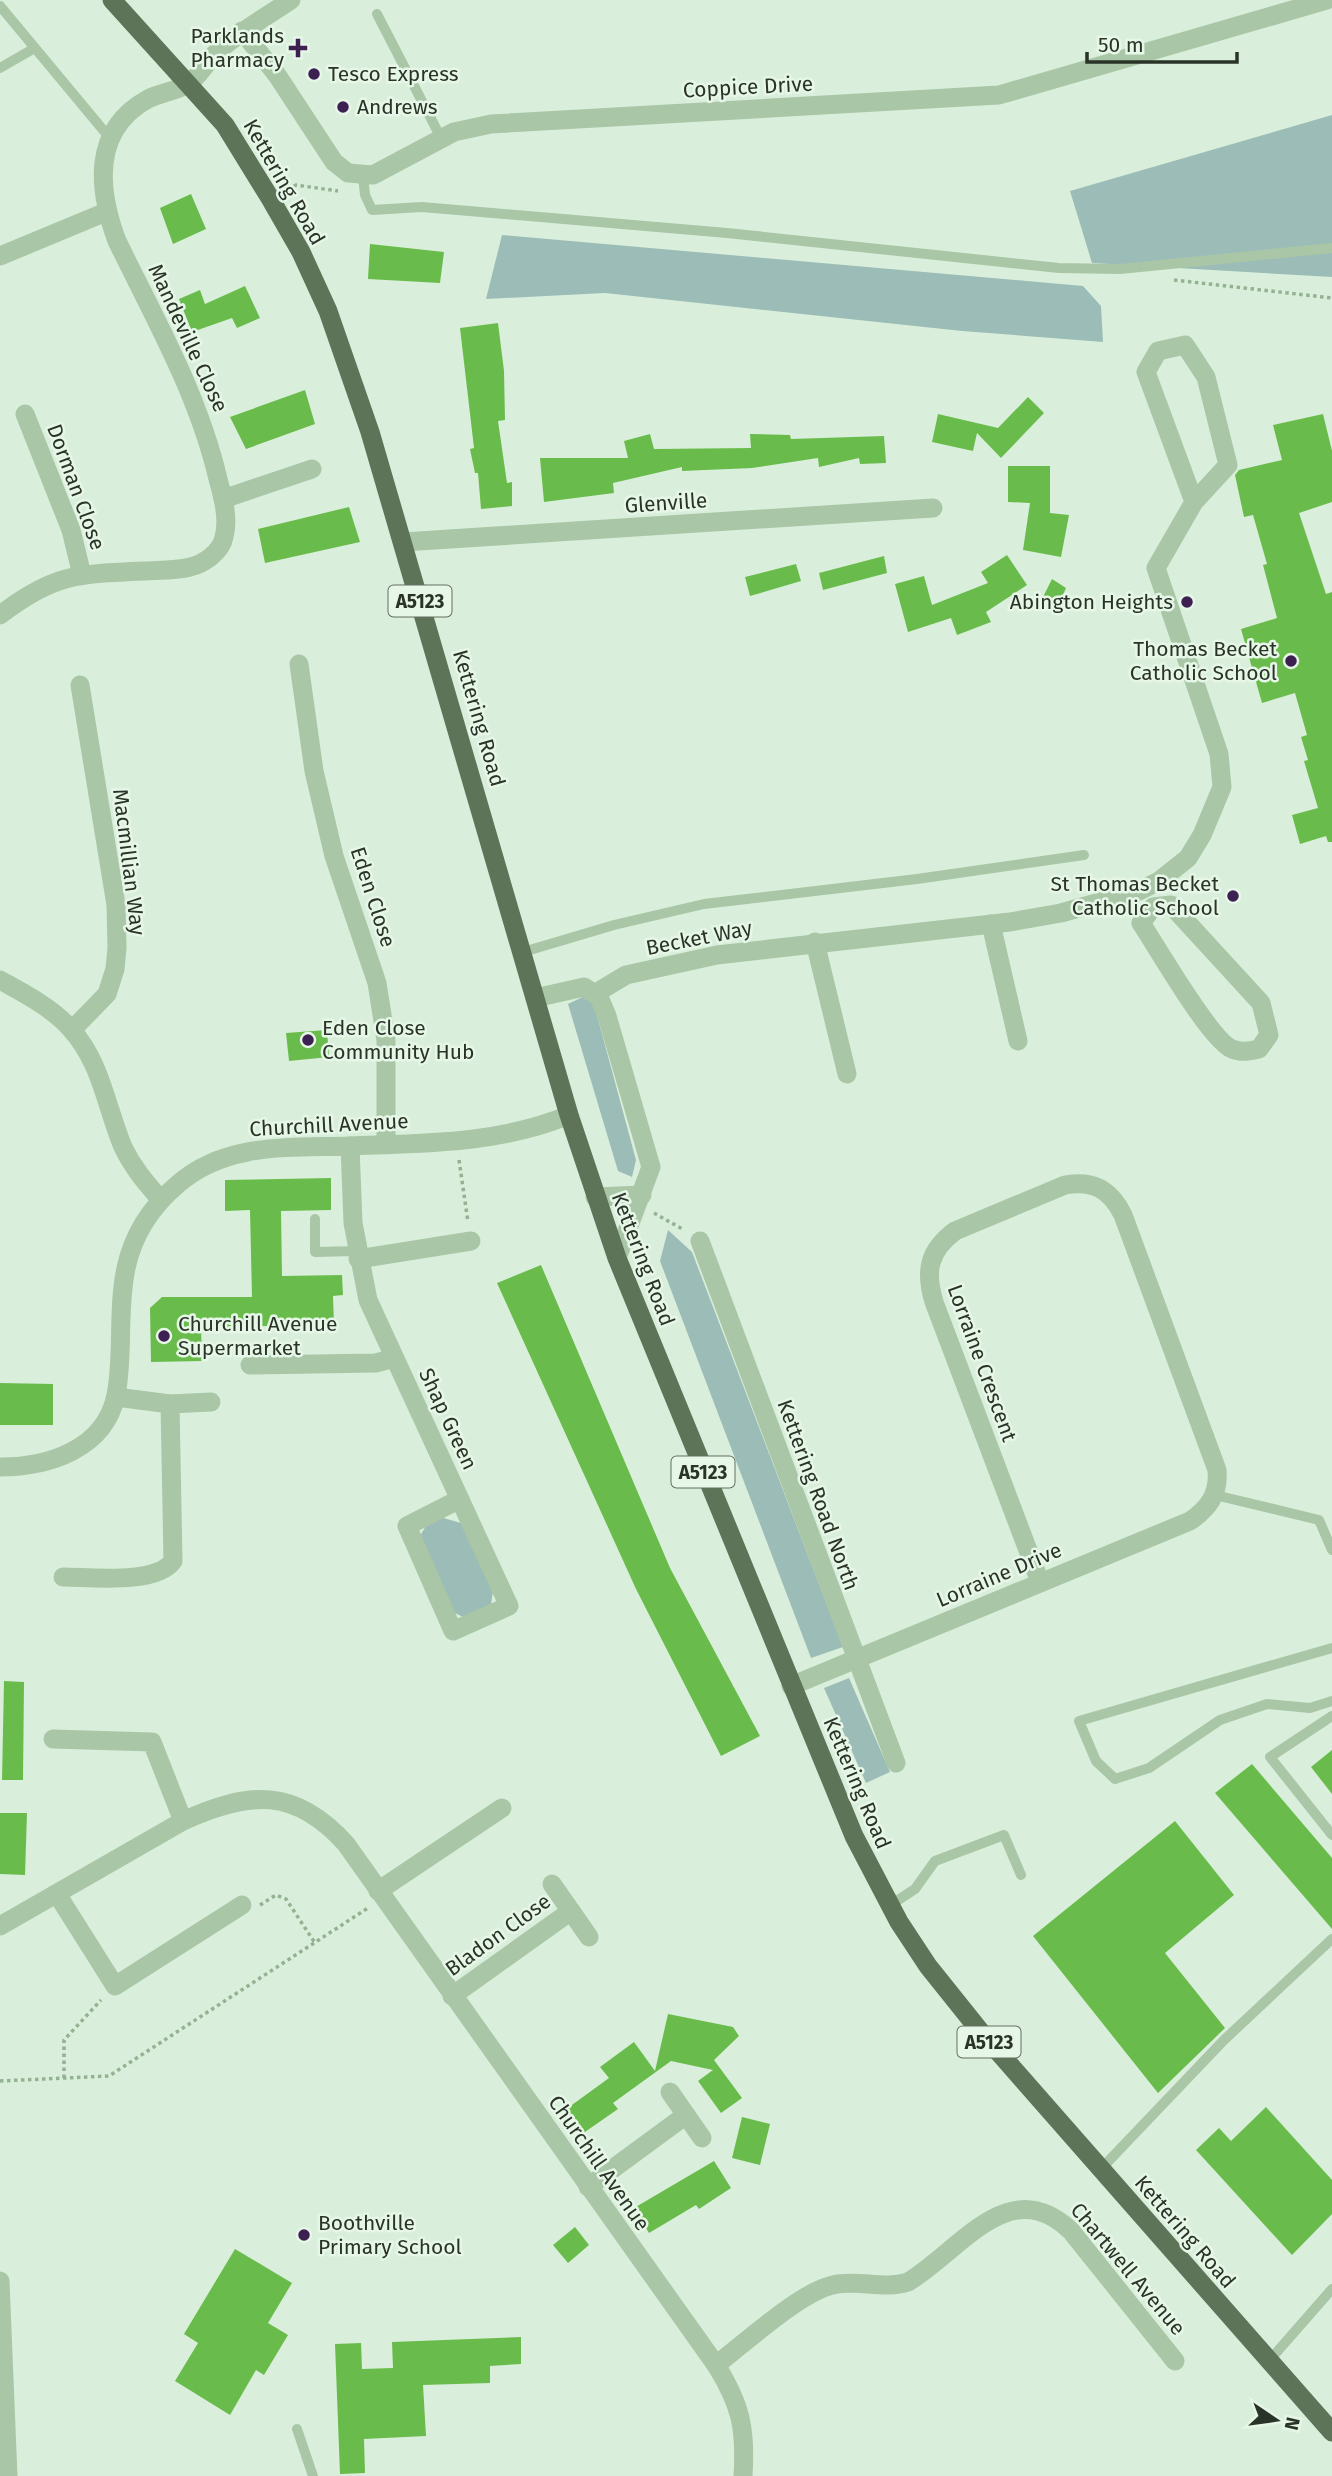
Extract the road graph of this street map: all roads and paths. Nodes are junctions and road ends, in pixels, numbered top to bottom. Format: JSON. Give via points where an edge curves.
{"nodes":[{"id":1,"x":112,"y":0,"type":"edge"},
{"id":2,"x":292,"y":0,"type":"edge"},
{"id":3,"x":1327,"y":0,"type":"edge"},
{"id":4,"x":0,"y":6,"type":"edge"},
{"id":5,"x":377,"y":14,"type":"dead end"},
{"id":6,"x":242,"y":31,"type":"junction"},
{"id":7,"x":33,"y":49,"type":"junction"},
{"id":8,"x":0,"y":68,"type":"edge"},
{"id":9,"x":189,"y":83,"type":"junction"},
{"id":10,"x":109,"y":137,"type":"junction"},
{"id":11,"x":441,"y":138,"type":"junction"},
{"id":12,"x":364,"y":185,"type":"junction"},
{"id":13,"x":270,"y":198,"type":"junction"},
{"id":14,"x":106,"y":212,"type":"junction"},
{"id":15,"x":1332,"y":248,"type":"edge"},
{"id":16,"x":0,"y":256,"type":"edge"},
{"id":17,"x":25,"y":414,"type":"dead end"},
{"id":18,"x":312,"y":469,"type":"dead end"},
{"id":19,"x":223,"y":499,"type":"junction"},
{"id":20,"x":1194,"y":502,"type":"junction"},
{"id":21,"x":933,"y":508,"type":"dead end"},
{"id":22,"x":403,"y":542,"type":"junction"},
{"id":23,"x":82,"y":575,"type":"junction"},
{"id":24,"x":0,"y":615,"type":"edge"},
{"id":25,"x":299,"y":664,"type":"dead end"},
{"id":26,"x":80,"y":685,"type":"dead end"},
{"id":27,"x":1084,"y":855,"type":"dead end"},
{"id":28,"x":1139,"y":891,"type":"junction"},
{"id":29,"x":1153,"y":907,"type":"junction"},
{"id":30,"x":991,"y":924,"type":"junction"},
{"id":31,"x":815,"y":943,"type":"junction"},
{"id":32,"x":523,"y":952,"type":"junction"},
{"id":33,"x":0,"y":980,"type":"edge"},
{"id":34,"x":596,"y":993,"type":"junction"},
{"id":35,"x":535,"y":998,"type":"junction"},
{"id":36,"x":72,"y":1030,"type":"junction"},
{"id":37,"x":1018,"y":1041,"type":"dead end"},
{"id":38,"x":847,"y":1074,"type":"dead end"},
{"id":39,"x":569,"y":1115,"type":"junction"},
{"id":40,"x":456,"y":1141,"type":"junction"},
{"id":41,"x":386,"y":1144,"type":"junction"},
{"id":42,"x":350,"y":1146,"type":"junction"},
{"id":43,"x":643,"y":1192,"type":"junction"},
{"id":44,"x":595,"y":1197,"type":"junction"},
{"id":45,"x":161,"y":1200,"type":"junction"},
{"id":46,"x":315,"y":1219,"type":"dead end"},
{"id":47,"x":471,"y":1241,"type":"joint"},
{"id":48,"x":700,"y":1241,"type":"joint"},
{"id":49,"x":357,"y":1255,"type":"junction"},
{"id":50,"x":617,"y":1258,"type":"junction"},
{"id":51,"x":394,"y":1358,"type":"junction"},
{"id":52,"x":250,"y":1365,"type":"dead end"},
{"id":53,"x":116,"y":1397,"type":"junction"},
{"id":54,"x":211,"y":1402,"type":"dead end"},
{"id":55,"x":170,"y":1404,"type":"junction"},
{"id":56,"x":0,"y":1467,"type":"edge"},
{"id":57,"x":1215,"y":1495,"type":"junction"},
{"id":58,"x":460,"y":1499,"type":"junction"},
{"id":59,"x":1332,"y":1550,"type":"edge"},
{"id":60,"x":63,"y":1577,"type":"dead end"},
{"id":61,"x":1040,"y":1582,"type":"junction"},
{"id":62,"x":1332,"y":1648,"type":"edge"},
{"id":63,"x":855,"y":1661,"type":"junction"},
{"id":64,"x":791,"y":1686,"type":"junction"},
{"id":65,"x":1332,"y":1701,"type":"edge"},
{"id":66,"x":1332,"y":1716,"type":"edge"},
{"id":67,"x":54,"y":1739,"type":"dead end"},
{"id":68,"x":896,"y":1763,"type":"dead end"},
{"id":69,"x":502,"y":1808,"type":"dead end"},
{"id":70,"x":183,"y":1821,"type":"junction"},
{"id":71,"x":1332,"y":1835,"type":"edge"},
{"id":72,"x":1021,"y":1875,"type":"dead end"},
{"id":73,"x":552,"y":1884,"type":"dead end"},
{"id":74,"x":57,"y":1894,"type":"junction"},
{"id":75,"x":381,"y":1894,"type":"junction"},
{"id":76,"x":242,"y":1905,"type":"joint"},
{"id":77,"x":889,"y":1906,"type":"junction"},
{"id":78,"x":571,"y":1911,"type":"junction"},
{"id":79,"x":0,"y":1926,"type":"edge"},
{"id":80,"x":589,"y":1937,"type":"dead end"},
{"id":81,"x":1332,"y":1939,"type":"edge"},
{"id":82,"x":315,"y":1943,"type":"junction"},
{"id":83,"x":115,"y":1986,"type":"junction"},
{"id":84,"x":452,"y":1996,"type":"junction"},
{"id":85,"x":64,"y":2078,"type":"junction"},
{"id":86,"x":0,"y":2081,"type":"edge"},
{"id":87,"x":670,"y":2092,"type":"dead end"},
{"id":88,"x":686,"y":2115,"type":"junction"},
{"id":89,"x":702,"y":2138,"type":"dead end"},
{"id":90,"x":1100,"y":2170,"type":"junction"},
{"id":91,"x":587,"y":2188,"type":"junction"},
{"id":92,"x":0,"y":2281,"type":"edge"},
{"id":93,"x":1332,"y":2289,"type":"edge"},
{"id":94,"x":1175,"y":2361,"type":"dead end"},
{"id":95,"x":1269,"y":2361,"type":"junction"},
{"id":96,"x":716,"y":2365,"type":"junction"},
{"id":97,"x":297,"y":2429,"type":"dead end"},
{"id":98,"x":1332,"y":2432,"type":"edge"},
{"id":99,"x":8,"y":2476,"type":"edge"},
{"id":100,"x":313,"y":2476,"type":"edge"},
{"id":101,"x":743,"y":2476,"type":"edge"}],
"edges":[{"from":1,"to":9,"type":"main road","name":"Kettering Road","number":"A5123"},
{"from":2,"to":6,"type":"street"},
{"from":3,"to":11,"type":"street","name":"Coppice Drive","via":[[999,95],[491,124]]},
{"from":4,"to":7,"type":"lane"},
{"from":5,"to":11,"type":"lane"},
{"from":6,"to":9,"type":"street"},
{"from":6,"to":12,"type":"street","via":[[334,162]]},
{"from":7,"to":8,"type":"lane"},
{"from":7,"to":10,"type":"lane"},
{"from":9,"to":10,"type":"street","via":[[147,100]]},
{"from":9,"to":13,"type":"main road","name":"Kettering Road","number":"A5123","via":[[225,125]]},
{"from":10,"to":14,"type":"street","name":"Mandeville Close","via":[[101,178]]},
{"from":11,"to":12,"type":"street","name":"Coppice Drive"},
{"from":12,"to":13,"type":"path","via":[[296,185]]},
{"from":12,"to":15,"type":"lane","via":[[372,210],[422,207],[1059,268],[1120,269]]},
{"from":13,"to":22,"type":"main road","name":"Kettering Road","number":"A5123","via":[[328,311]]},
{"from":14,"to":16,"type":"street"},
{"from":14,"to":19,"type":"street","name":"Mandeville Close","via":[[202,417]]},
{"from":17,"to":23,"type":"street","name":"Dorman Close","via":[[71,530]]},
{"from":18,"to":19,"type":"street"},
{"from":19,"to":23,"type":"street","name":"Mandeville Close","via":[[224,538],[201,564]]},
{"from":20,"to":20,"type":"street","name":"Becket Way","via":[[1146,372],[1158,351],[1185,345],[1206,377],[1228,464]]},
{"from":20,"to":28,"type":"street","name":"Becket Way","via":[[1156,568],[1219,754],[1222,787],[1188,858]]},
{"from":21,"to":22,"type":"street","name":"Glenville"},
{"from":22,"to":32,"type":"main road","name":"Kettering Road","number":"A5123"},
{"from":23,"to":24,"type":"street","name":"Mandeville Close","via":[[35,590]]},
{"from":25,"to":41,"type":"street","name":"Eden Close","via":[[314,771],[334,856],[377,983],[386,1040]]},
{"from":26,"to":36,"type":"street","name":"Macmillian Way","via":[[116,905],[117,948],[107,994]]},
{"from":27,"to":32,"type":"lane","via":[[704,904]]},
{"from":28,"to":29,"type":"street"},
{"from":28,"to":30,"type":"street","name":"Becket Way","via":[[1061,913]]},
{"from":29,"to":29,"type":"street","via":[[1171,905],[1261,1003],[1269,1035],[1259,1049],[1231,1049],[1214,1033],[1141,923]]},
{"from":30,"to":31,"type":"street","name":"Becket Way"},
{"from":30,"to":37,"type":"street"},
{"from":31,"to":34,"type":"street","name":"Becket Way","via":[[658,967],[617,979]]},
{"from":31,"to":38,"type":"street"},
{"from":32,"to":35,"type":"main road","name":"Kettering Road","number":"A5123"},
{"from":33,"to":36,"type":"street","via":[[42,1004]]},
{"from":34,"to":35,"type":"street","via":[[577,986]]},
{"from":34,"to":43,"type":"street","via":[[650,1160]]},
{"from":35,"to":39,"type":"main road","name":"Kettering Road","number":"A5123"},
{"from":36,"to":45,"type":"street","via":[[105,1087],[123,1147],[137,1173]]},
{"from":39,"to":40,"type":"street","name":"Churchill Avenue","via":[[522,1133]]},
{"from":39,"to":44,"type":"main road","name":"Kettering Road","number":"A5123"},
{"from":40,"to":41,"type":"street","name":"Churchill Avenue"},
{"from":40,"to":47,"type":"path"},
{"from":41,"to":42,"type":"street","name":"Churchill Avenue"},
{"from":42,"to":45,"type":"street","name":"Churchill Avenue","via":[[241,1152],[196,1171]]},
{"from":42,"to":49,"type":"street","name":"Shap Green"},
{"from":43,"to":44,"type":"street"},
{"from":43,"to":48,"type":"path","via":[[651,1212]]},
{"from":43,"to":50,"type":"street"},
{"from":44,"to":50,"type":"main road","name":"Kettering Road","number":"A5123"},
{"from":45,"to":53,"type":"street","name":"Churchill Avenue","via":[[145,1221],[126,1267]]},
{"from":46,"to":49,"type":"lane","via":[[315,1252]]},
{"from":47,"to":49,"type":"street"},
{"from":48,"to":63,"type":"street","name":"Kettering Road North"},
{"from":49,"to":51,"type":"street","name":"Shap Green","via":[[368,1300]]},
{"from":50,"to":64,"type":"main road","name":"Kettering Road","number":"A5123"},
{"from":51,"to":52,"type":"street","name":"Shap Green","via":[[376,1363]]},
{"from":51,"to":58,"type":"street","name":"Shap Green"},
{"from":53,"to":55,"type":"street"},
{"from":53,"to":56,"type":"street","name":"Churchill Avenue","via":[[101,1426],[74,1451],[38,1465]]},
{"from":54,"to":55,"type":"street"},
{"from":55,"to":60,"type":"street","via":[[173,1562],[154,1575]]},
{"from":57,"to":59,"type":"lane","via":[[1319,1520]]},
{"from":57,"to":61,"type":"street","name":"Lorraine Drive","via":[[1205,1511],[1190,1521]]},
{"from":57,"to":61,"type":"street","name":"Lorraine Crescent","via":[[1218,1482],[1212,1457],[1123,1214],[1107,1192],[1096,1184],[1065,1185],[954,1231],[934,1251],[928,1281]]},
{"from":58,"to":58,"type":"street","name":"Shap Green","via":[[509,1606],[453,1631],[407,1526]]},
{"from":61,"to":63,"type":"street","name":"Lorraine Drive"},
{"from":62,"to":65,"type":"lane","via":[[1079,1721],[1096,1761],[1115,1779],[1149,1768],[1220,1720],[1267,1704],[1310,1708]]},
{"from":63,"to":64,"type":"street","name":"Lorraine Drive"},
{"from":63,"to":68,"type":"street","name":"Kettering Road North"},
{"from":64,"to":77,"type":"main road","name":"Kettering Road","number":"A5123"},
{"from":66,"to":71,"type":"lane","via":[[1270,1757]]},
{"from":67,"to":70,"type":"street","via":[[152,1742]]},
{"from":69,"to":75,"type":"street"},
{"from":70,"to":74,"type":"street","name":"Churchill Avenue"},
{"from":70,"to":75,"type":"street","name":"Churchill Avenue","via":[[235,1801],[289,1803],[319,1817],[333,1830]]},
{"from":72,"to":77,"type":"lane","via":[[1004,1835],[935,1861],[915,1889]]},
{"from":73,"to":78,"type":"street","name":"Bladon Close"},
{"from":74,"to":79,"type":"street","name":"Churchill Avenue"},
{"from":74,"to":83,"type":"street"},
{"from":75,"to":82,"type":"path"},
{"from":75,"to":84,"type":"street","name":"Churchill Avenue"},
{"from":76,"to":82,"type":"path","via":[[256,1908],[276,1895],[286,1899]]},
{"from":76,"to":83,"type":"street"},
{"from":77,"to":90,"type":"main road","name":"Kettering Road","number":"A5123","via":[[962,2010]]},
{"from":78,"to":80,"type":"street","name":"Bladon Close"},
{"from":78,"to":84,"type":"street","name":"Bladon Close"},
{"from":81,"to":90,"type":"lane","via":[[1224,2040]]},
{"from":82,"to":85,"type":"path","via":[[109,2076]]},
{"from":83,"to":85,"type":"path","via":[[64,2040]]},
{"from":84,"to":91,"type":"street","name":"Churchill Avenue"},
{"from":85,"to":86,"type":"path"},
{"from":87,"to":88,"type":"street"},
{"from":88,"to":89,"type":"street"},
{"from":88,"to":91,"type":"street"},
{"from":90,"to":95,"type":"main road","name":"Kettering Road","number":"A5123"},
{"from":91,"to":96,"type":"street","name":"Churchill Avenue"},
{"from":92,"to":99,"type":"street"},
{"from":93,"to":95,"type":"lane"},
{"from":94,"to":96,"type":"street","name":"Chartwell Avenue","via":[[1071,2231],[1052,2214],[1030,2208],[984,2223],[908,2282],[881,2286],[846,2283],[812,2293]]},
{"from":95,"to":98,"type":"main road","name":"Kettering Road","number":"A5123"},
{"from":96,"to":101,"type":"street","name":"Churchill Avenue","via":[[739,2407],[744,2430]]},
{"from":97,"to":100,"type":"lane"}]}
